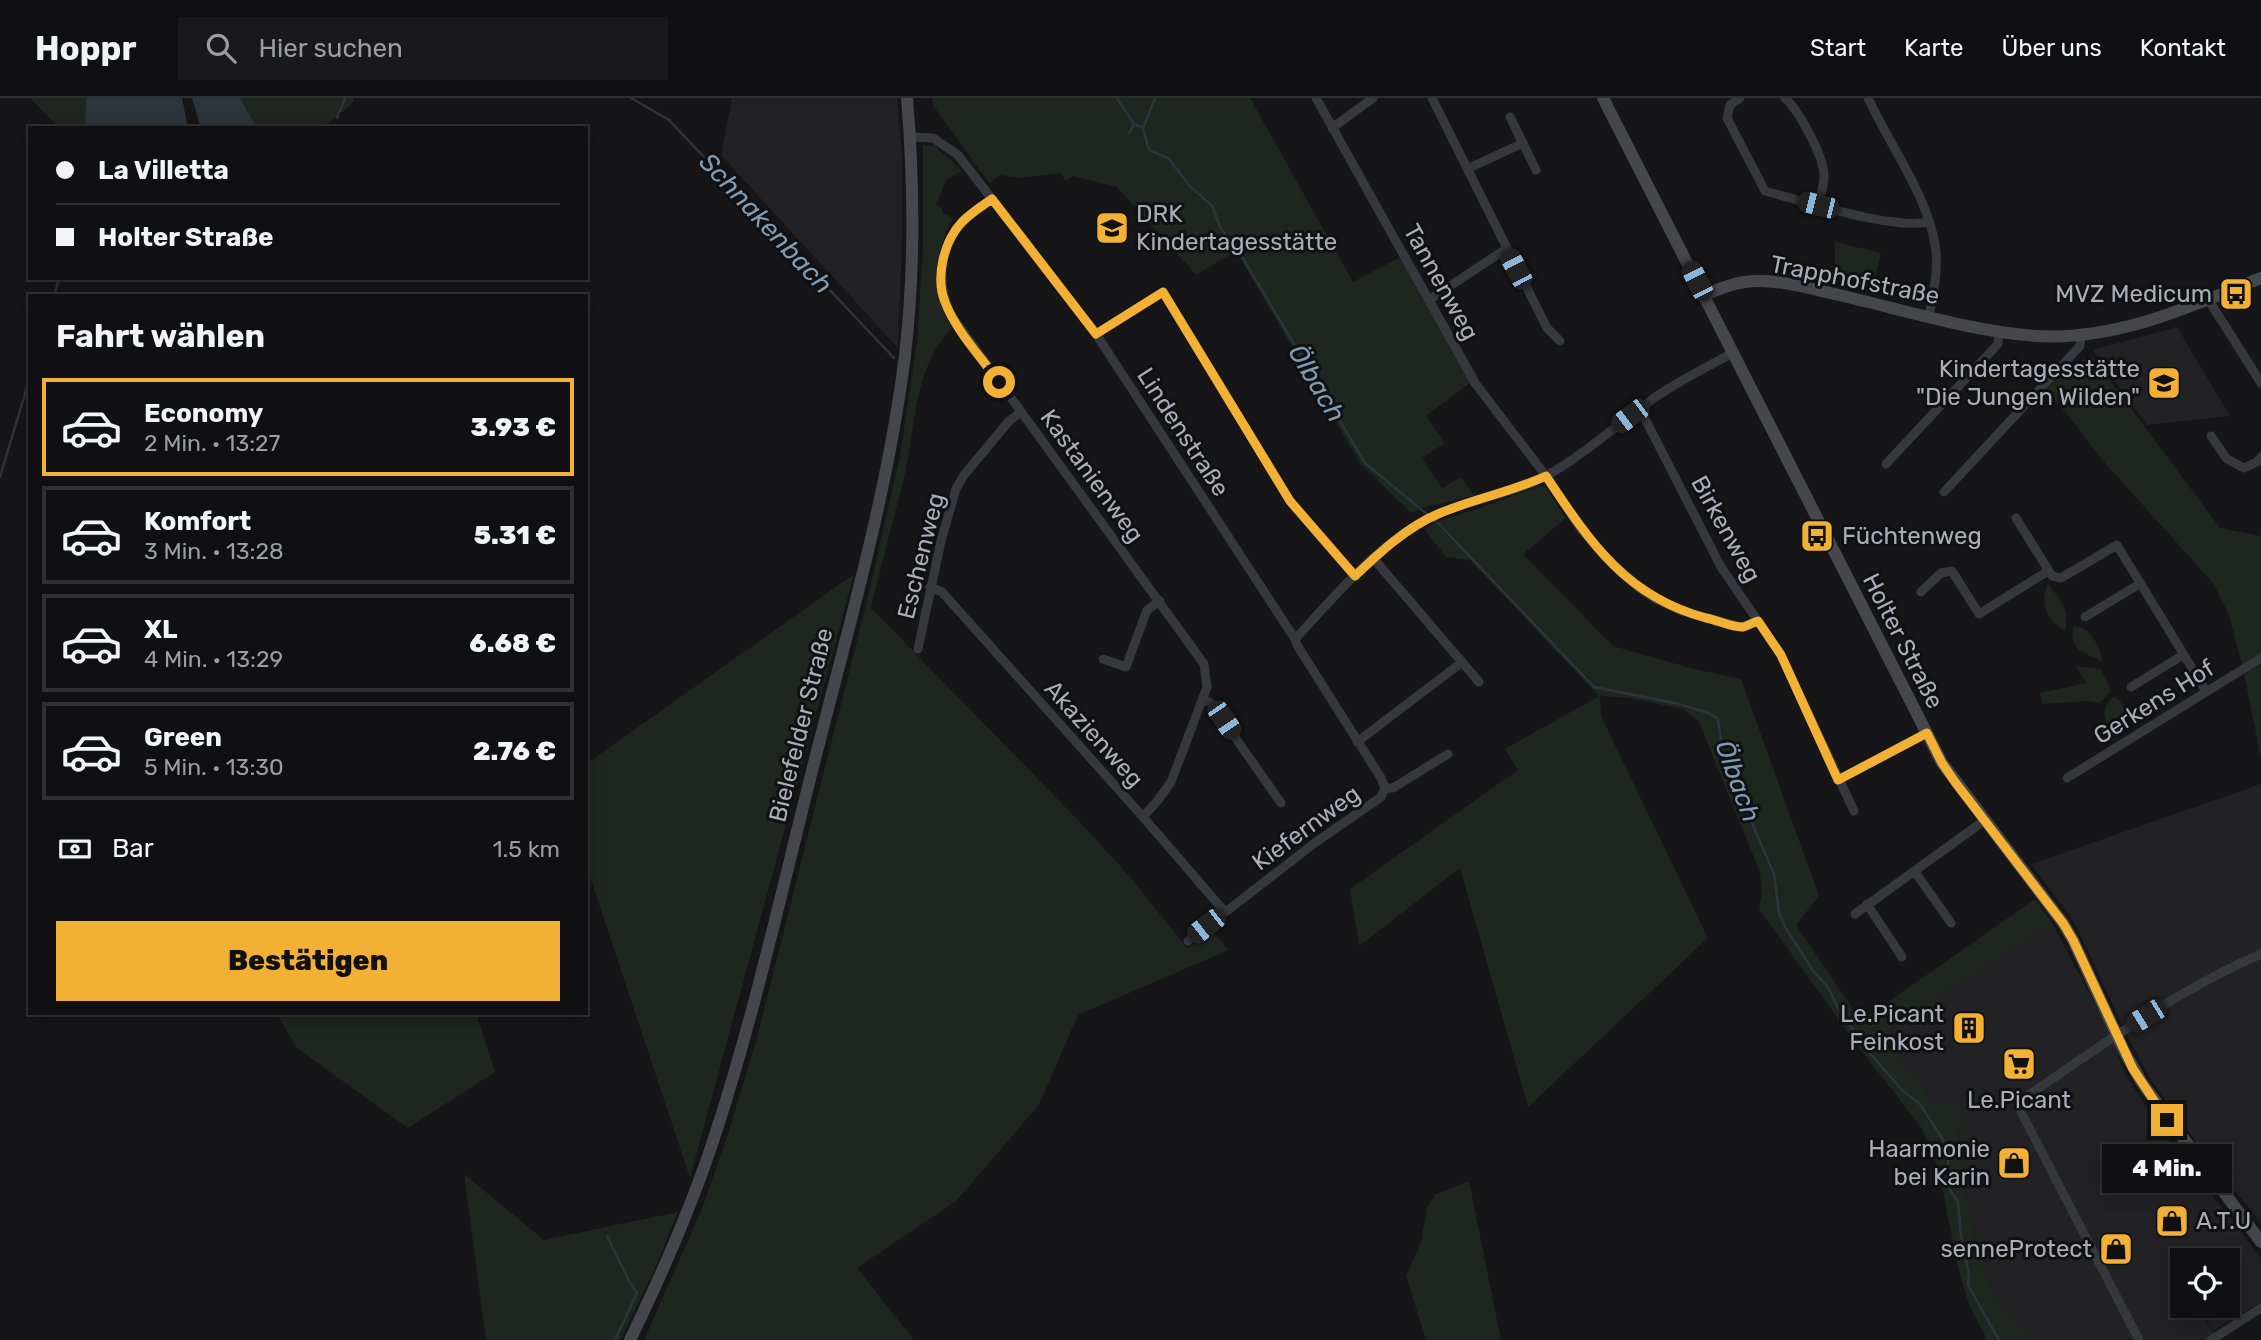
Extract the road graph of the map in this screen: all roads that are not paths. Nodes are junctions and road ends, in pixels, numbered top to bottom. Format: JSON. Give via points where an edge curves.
{"nodes":[{"id":1,"x":907,"y":98,"type":"edge"},
{"id":2,"x":1315,"y":98,"type":"edge"},
{"id":3,"x":1373,"y":98,"type":"edge"},
{"id":4,"x":1432,"y":98,"type":"edge"},
{"id":5,"x":1603,"y":98,"type":"edge"},
{"id":6,"x":1741,"y":98,"type":"edge"},
{"id":7,"x":1785,"y":98,"type":"edge"},
{"id":8,"x":1868,"y":98,"type":"edge"},
{"id":9,"x":1510,"y":117,"type":"dead end"},
{"id":10,"x":1332,"y":128,"type":"junction"},
{"id":11,"x":910,"y":137,"type":"junction"},
{"id":12,"x":1523,"y":143,"type":"junction"},
{"id":13,"x":1467,"y":169,"type":"junction"},
{"id":14,"x":1536,"y":170,"type":"dead end"},
{"id":15,"x":992,"y":199,"type":"junction"},
{"id":16,"x":1818,"y":205,"type":"junction"},
{"id":17,"x":1928,"y":222,"type":"junction"},
{"id":18,"x":1506,"y":249,"type":"junction"},
{"id":19,"x":2261,"y":278,"type":"edge"},
{"id":20,"x":1704,"y":295,"type":"junction"},
{"id":21,"x":2208,"y":299,"type":"junction"},
{"id":22,"x":1429,"y":300,"type":"junction"},
{"id":23,"x":1929,"y":316,"type":"junction"},
{"id":24,"x":1998,"y":332,"type":"junction"},
{"id":25,"x":1096,"y":334,"type":"junction"},
{"id":26,"x":2081,"y":335,"type":"junction"},
{"id":27,"x":1560,"y":341,"type":"dead end"},
{"id":28,"x":1734,"y":352,"type":"junction"},
{"id":29,"x":2261,"y":383,"type":"edge"},
{"id":30,"x":1640,"y":408,"type":"junction"},
{"id":31,"x":1021,"y":412,"type":"junction"},
{"id":32,"x":2211,"y":436,"type":"dead end"},
{"id":33,"x":2261,"y":457,"type":"edge"},
{"id":34,"x":1886,"y":464,"type":"dead end"},
{"id":35,"x":1546,"y":476,"type":"junction"},
{"id":36,"x":1944,"y":492,"type":"dead end"},
{"id":37,"x":2016,"y":518,"type":"dead end"},
{"id":38,"x":1373,"y":558,"type":"junction"},
{"id":39,"x":2048,"y":571,"type":"junction"},
{"id":40,"x":1355,"y":576,"type":"junction"},
{"id":41,"x":2141,"y":583,"type":"junction"},
{"id":42,"x":930,"y":587,"type":"junction"},
{"id":43,"x":1921,"y":592,"type":"dead end"},
{"id":44,"x":1160,"y":601,"type":"junction"},
{"id":45,"x":2085,"y":617,"type":"dead end"},
{"id":46,"x":1758,"y":621,"type":"junction"},
{"id":47,"x":1295,"y":639,"type":"junction"},
{"id":48,"x":918,"y":649,"type":"dead end"},
{"id":49,"x":2183,"y":654,"type":"junction"},
{"id":50,"x":2261,"y":658,"type":"edge"},
{"id":51,"x":1103,"y":659,"type":"dead end"},
{"id":52,"x":1461,"y":663,"type":"junction"},
{"id":53,"x":1479,"y":682,"type":"dead end"},
{"id":54,"x":2131,"y":687,"type":"dead end"},
{"id":55,"x":2206,"y":691,"type":"junction"},
{"id":56,"x":1203,"y":700,"type":"junction"},
{"id":57,"x":1927,"y":733,"type":"junction"},
{"id":58,"x":1357,"y":742,"type":"junction"},
{"id":59,"x":1447,"y":754,"type":"dead end"},
{"id":60,"x":2067,"y":778,"type":"dead end"},
{"id":61,"x":1838,"y":780,"type":"junction"},
{"id":62,"x":1385,"y":788,"type":"junction"},
{"id":63,"x":1281,"y":803,"type":"dead end"},
{"id":64,"x":1854,"y":811,"type":"dead end"},
{"id":65,"x":1143,"y":817,"type":"junction"},
{"id":66,"x":1985,"y":820,"type":"junction"},
{"id":67,"x":1915,"y":872,"type":"junction"},
{"id":68,"x":1867,"y":904,"type":"junction"},
{"id":69,"x":1225,"y":912,"type":"junction"},
{"id":70,"x":1855,"y":914,"type":"dead end"},
{"id":71,"x":1951,"y":923,"type":"dead end"},
{"id":72,"x":1188,"y":941,"type":"dead end"},
{"id":73,"x":2261,"y":954,"type":"edge"},
{"id":74,"x":1902,"y":957,"type":"dead end"},
{"id":75,"x":2117,"y":1034,"type":"junction"},
{"id":76,"x":2261,"y":1241,"type":"edge"},
{"id":77,"x":2261,"y":1308,"type":"edge"},
{"id":78,"x":630,"y":1340,"type":"edge"},
{"id":79,"x":2140,"y":1340,"type":"edge"},
{"id":80,"x":2211,"y":1340,"type":"edge"}],
"edges":[{"from":1,"to":11,"type":"street","name":"Bielefelder Straße"},
{"from":2,"to":10,"type":"street","name":"Tannenweg"},
{"from":3,"to":10,"type":"street"},
{"from":4,"to":13,"type":"street"},
{"from":5,"to":20,"type":"street","name":"Holter Straße"},
{"from":6,"to":16,"type":"street","via":[[1730,105],[1727,118],[1765,191]]},
{"from":7,"to":16,"type":"street","via":[[1823,164]]},
{"from":8,"to":17,"type":"street"},
{"from":9,"to":12,"type":"street"},
{"from":10,"to":22,"type":"street","name":"Tannenweg"},
{"from":11,"to":15,"type":"street","name":"Lindenstraße","via":[[933,138],[946,145]]},
{"from":11,"to":78,"type":"street","name":"Bielefelder Straße","via":[[912,268],[905,356],[889,454],[717,1130],[681,1227]]},
{"from":12,"to":13,"type":"street"},
{"from":12,"to":14,"type":"street"},
{"from":13,"to":18,"type":"street"},
{"from":15,"to":25,"type":"street","name":"Lindenstraße"},
{"from":15,"to":31,"type":"street","name":"Kastanienweg","via":[[953,234],[943,262],[944,299],[951,316]]},
{"from":16,"to":17,"type":"street","via":[[1892,222]]},
{"from":17,"to":23,"type":"street","via":[[1936,249]]},
{"from":18,"to":22,"type":"street"},
{"from":18,"to":27,"type":"street","via":[[1547,328]]},
{"from":19,"to":21,"type":"street","name":"Trapphofstraße"},
{"from":20,"to":23,"type":"street","name":"Trapphofstraße","via":[[1743,282],[1764,281]]},
{"from":20,"to":28,"type":"street","name":"Holter Straße"},
{"from":21,"to":26,"type":"street","name":"Trapphofstraße","via":[[2145,323]]},
{"from":21,"to":29,"type":"street"},
{"from":22,"to":35,"type":"street","name":"Tannenweg","via":[[1475,383]]},
{"from":23,"to":24,"type":"street","name":"Trapphofstraße"},
{"from":24,"to":26,"type":"street","name":"Trapphofstraße"},
{"from":24,"to":34,"type":"street","via":[[1997,344]]},
{"from":25,"to":40,"type":"street","via":[[1163,292],[1290,501]]},
{"from":25,"to":47,"type":"street","name":"Lindenstraße"},
{"from":26,"to":36,"type":"street","via":[[2080,346]]},
{"from":28,"to":30,"type":"street"},
{"from":28,"to":57,"type":"street","name":"Holter Straße"},
{"from":30,"to":35,"type":"street"},
{"from":30,"to":46,"type":"street","name":"Birkenweg","via":[[1721,568]]},
{"from":31,"to":42,"type":"street","name":"Eschenweg","via":[[956,489]]},
{"from":31,"to":44,"type":"street","name":"Kastanienweg"},
{"from":32,"to":33,"type":"street","via":[[2227,459],[2244,468]]},
{"from":35,"to":38,"type":"street","via":[[1422,522]]},
{"from":35,"to":46,"type":"street","name":"Tannenweg","via":[[1581,529],[1639,588],[1682,611],[1742,627]]},
{"from":37,"to":39,"type":"street"},
{"from":38,"to":40,"type":"street"},
{"from":38,"to":52,"type":"street"},
{"from":39,"to":41,"type":"street","via":[[2062,578],[2117,545]]},
{"from":39,"to":43,"type":"street","via":[[1979,614],[1952,571],[1941,573]]},
{"from":40,"to":47,"type":"street"},
{"from":41,"to":45,"type":"street"},
{"from":41,"to":49,"type":"street"},
{"from":42,"to":48,"type":"street","name":"Eschenweg"},
{"from":42,"to":65,"type":"street","name":"Akazienweg","via":[[942,592]]},
{"from":44,"to":51,"type":"street","via":[[1147,610],[1126,667]]},
{"from":44,"to":56,"type":"street","name":"Kastanienweg","via":[[1205,664]]},
{"from":46,"to":61,"type":"street","name":"Birkenweg","via":[[1781,655]]},
{"from":47,"to":58,"type":"street","name":"Lindenstraße"},
{"from":49,"to":54,"type":"street"},
{"from":49,"to":55,"type":"street"},
{"from":50,"to":55,"type":"street","name":"Gerkens Hof"},
{"from":52,"to":53,"type":"street"},
{"from":52,"to":58,"type":"street"},
{"from":55,"to":60,"type":"street","name":"Gerkens Hof"},
{"from":56,"to":63,"type":"street","via":[[1224,720]]},
{"from":56,"to":65,"type":"street","name":"Kastanienweg","via":[[1171,782]]},
{"from":57,"to":61,"type":"street"},
{"from":57,"to":66,"type":"street","name":"Holter Straße","via":[[1942,763]]},
{"from":58,"to":62,"type":"street","name":"Lindenstraße"},
{"from":59,"to":62,"type":"street","name":"Kiefernweg","via":[[1393,788]]},
{"from":61,"to":64,"type":"street","name":"Birkenweg"},
{"from":62,"to":69,"type":"street","name":"Kiefernweg","via":[[1381,797]]},
{"from":65,"to":69,"type":"street","name":"Akazienweg"},
{"from":66,"to":67,"type":"street"},
{"from":66,"to":75,"type":"street","name":"Holter Straße","via":[[2073,940]]},
{"from":67,"to":68,"type":"street"},
{"from":67,"to":71,"type":"street"},
{"from":68,"to":70,"type":"street"},
{"from":68,"to":74,"type":"street"},
{"from":69,"to":72,"type":"street","name":"Kiefernweg"},
{"from":73,"to":75,"type":"street","via":[[2217,973]]},
{"from":75,"to":76,"type":"street","name":"Holter Straße","via":[[2157,1106]]},
{"from":75,"to":79,"type":"street","via":[[2023,1099],[2020,1110]]},
{"from":77,"to":80,"type":"street"}]}
